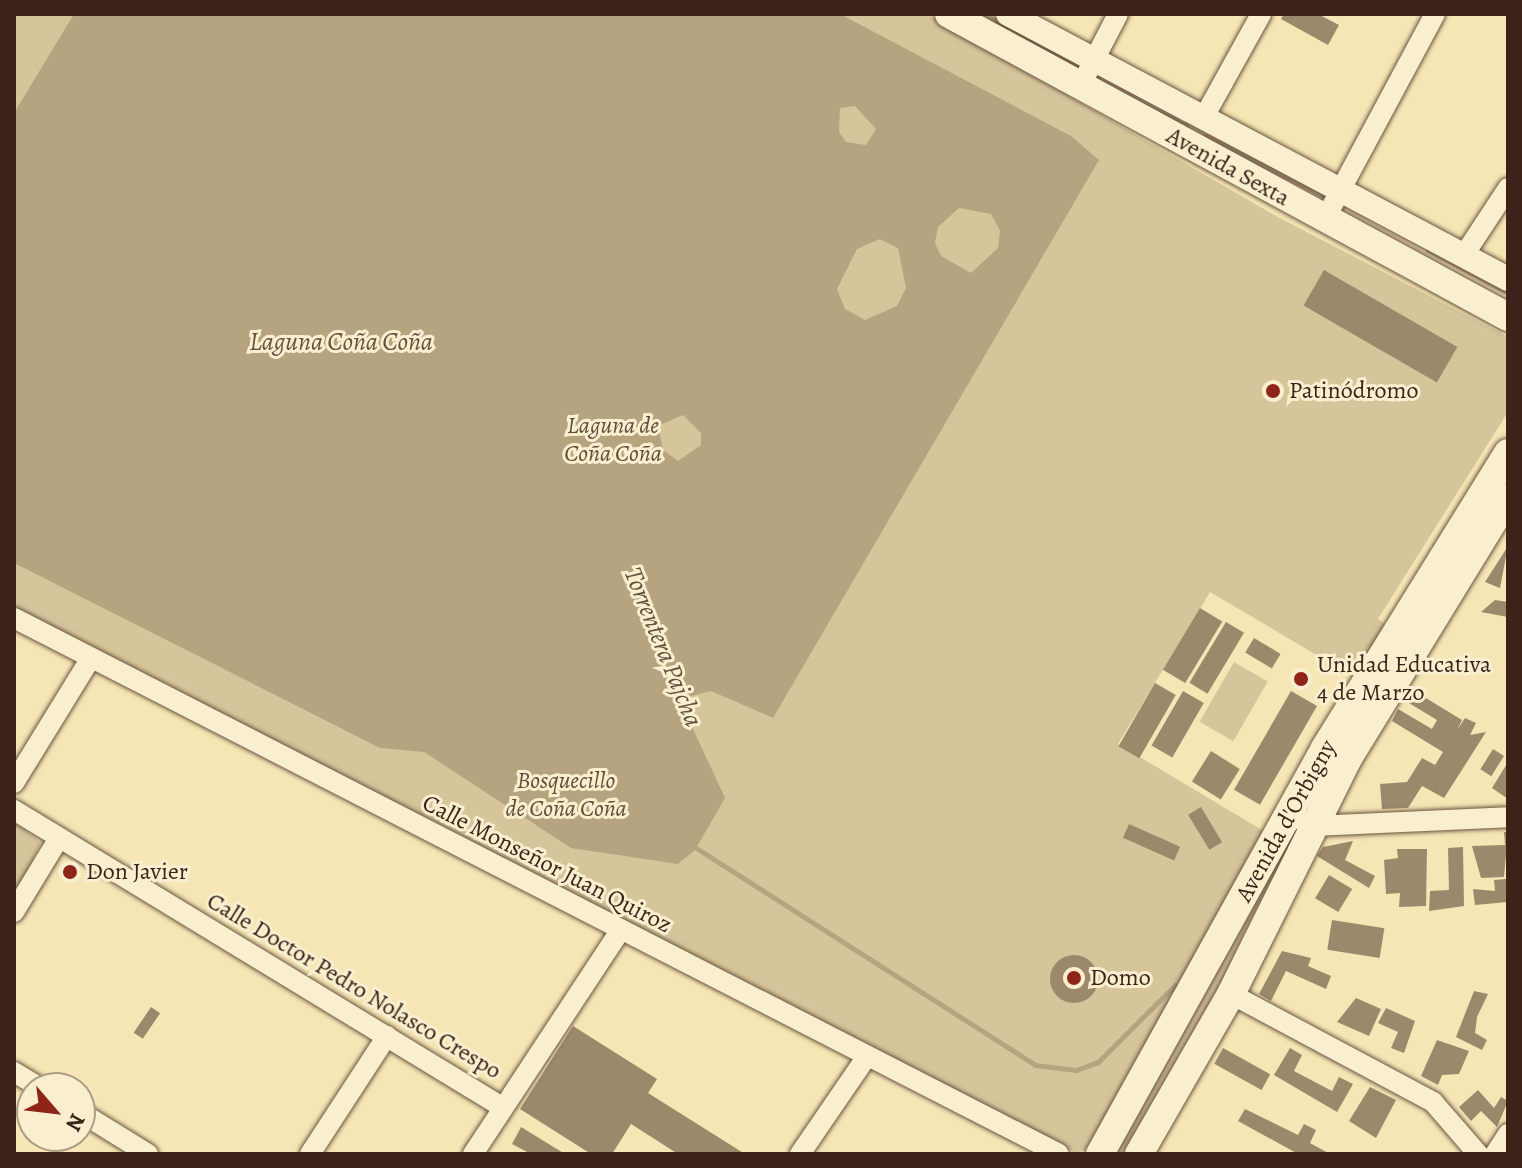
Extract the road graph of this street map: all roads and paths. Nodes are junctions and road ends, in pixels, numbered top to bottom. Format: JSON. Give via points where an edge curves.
{"nodes":[{"id":1,"x":949,"y":14,"type":"edge"},
{"id":2,"x":1008,"y":14,"type":"edge"},
{"id":3,"x":1118,"y":14,"type":"edge"},
{"id":4,"x":1261,"y":14,"type":"edge"},
{"id":5,"x":1435,"y":14,"type":"edge"},
{"id":6,"x":1087,"y":74,"type":"junction"},
{"id":7,"x":1204,"y":117,"type":"junction"},
{"id":8,"x":1508,"y":188,"type":"edge"},
{"id":9,"x":1334,"y":203,"type":"junction"},
{"id":10,"x":1464,"y":255,"type":"junction"},
{"id":11,"x":1508,"y":279,"type":"edge"},
{"id":12,"x":1508,"y":317,"type":"edge"},
{"id":13,"x":1508,"y":453,"type":"edge"},
{"id":14,"x":1508,"y":497,"type":"edge"},
{"id":15,"x":14,"y":618,"type":"edge"},
{"id":16,"x":91,"y":658,"type":"junction"},
{"id":17,"x":14,"y":783,"type":"edge"},
{"id":18,"x":14,"y":810,"type":"edge"},
{"id":19,"x":1508,"y":817,"type":"edge"},
{"id":20,"x":1302,"y":820,"type":"junction"},
{"id":21,"x":59,"y":838,"type":"junction"},
{"id":22,"x":14,"y":912,"type":"edge"},
{"id":23,"x":620,"y":931,"type":"junction"},
{"id":24,"x":1231,"y":994,"type":"junction"},
{"id":25,"x":387,"y":1036,"type":"junction"},
{"id":26,"x":867,"y":1056,"type":"junction"},
{"id":27,"x":502,"y":1107,"type":"junction"},
{"id":28,"x":96,"y":1122,"type":"edge"},
{"id":29,"x":1508,"y":1134,"type":"edge"},
{"id":30,"x":148,"y":1154,"type":"edge"},
{"id":31,"x":310,"y":1154,"type":"edge"},
{"id":32,"x":473,"y":1154,"type":"edge"},
{"id":33,"x":800,"y":1154,"type":"edge"},
{"id":34,"x":1059,"y":1154,"type":"edge"},
{"id":35,"x":1100,"y":1154,"type":"edge"},
{"id":36,"x":1139,"y":1154,"type":"edge"},
{"id":37,"x":1478,"y":1154,"type":"edge"},
{"id":38,"x":1495,"y":1154,"type":"edge"}],
"edges":[{"from":1,"to":6,"type":"main road","name":"Avenida Sexta"},
{"from":2,"to":6,"type":"street","name":"Avenida Sexta"},
{"from":3,"to":6,"type":"street"},
{"from":4,"to":7,"type":"street"},
{"from":5,"to":9,"type":"street"},
{"from":6,"to":7,"type":"street","name":"Avenida Sexta"},
{"from":6,"to":9,"type":"main road","name":"Avenida Sexta"},
{"from":7,"to":9,"type":"street","name":"Avenida Sexta"},
{"from":8,"to":10,"type":"street"},
{"from":9,"to":10,"type":"street","name":"Avenida Sexta"},
{"from":9,"to":12,"type":"main road","name":"Avenida Sexta"},
{"from":10,"to":11,"type":"street","name":"Avenida Sexta"},
{"from":13,"to":20,"type":"main road","name":"Avenida d'Orbigny"},
{"from":14,"to":20,"type":"main road","name":"Avenida d'Orbigny"},
{"from":15,"to":16,"type":"street","name":"Calle Monseñor Juan Quiroz"},
{"from":16,"to":17,"type":"street"},
{"from":16,"to":23,"type":"street","name":"Calle Monseñor Juan Quiroz"},
{"from":18,"to":21,"type":"street","name":"Calle Doctor Pedro Nolasco Crespo"},
{"from":19,"to":20,"type":"street"},
{"from":20,"to":24,"type":"main road","name":"Avenida d'Orbigny"},
{"from":20,"to":35,"type":"main road","name":"Avenida d'Orbigny"},
{"from":21,"to":22,"type":"street"},
{"from":21,"to":25,"type":"street","name":"Calle Doctor Pedro Nolasco Crespo"},
{"from":23,"to":26,"type":"street","name":"Calle Monseñor Juan Quiroz"},
{"from":23,"to":27,"type":"street"},
{"from":24,"to":36,"type":"main road","name":"Avenida d'Orbigny"},
{"from":24,"to":37,"type":"street","via":[[1433,1102]]},
{"from":25,"to":27,"type":"street","name":"Calle Doctor Pedro Nolasco Crespo"},
{"from":25,"to":31,"type":"street"},
{"from":26,"to":33,"type":"street"},
{"from":26,"to":34,"type":"street","name":"Calle Monseñor Juan Quiroz"},
{"from":27,"to":32,"type":"street"},
{"from":28,"to":30,"type":"street"},
{"from":29,"to":38,"type":"street"}]}
